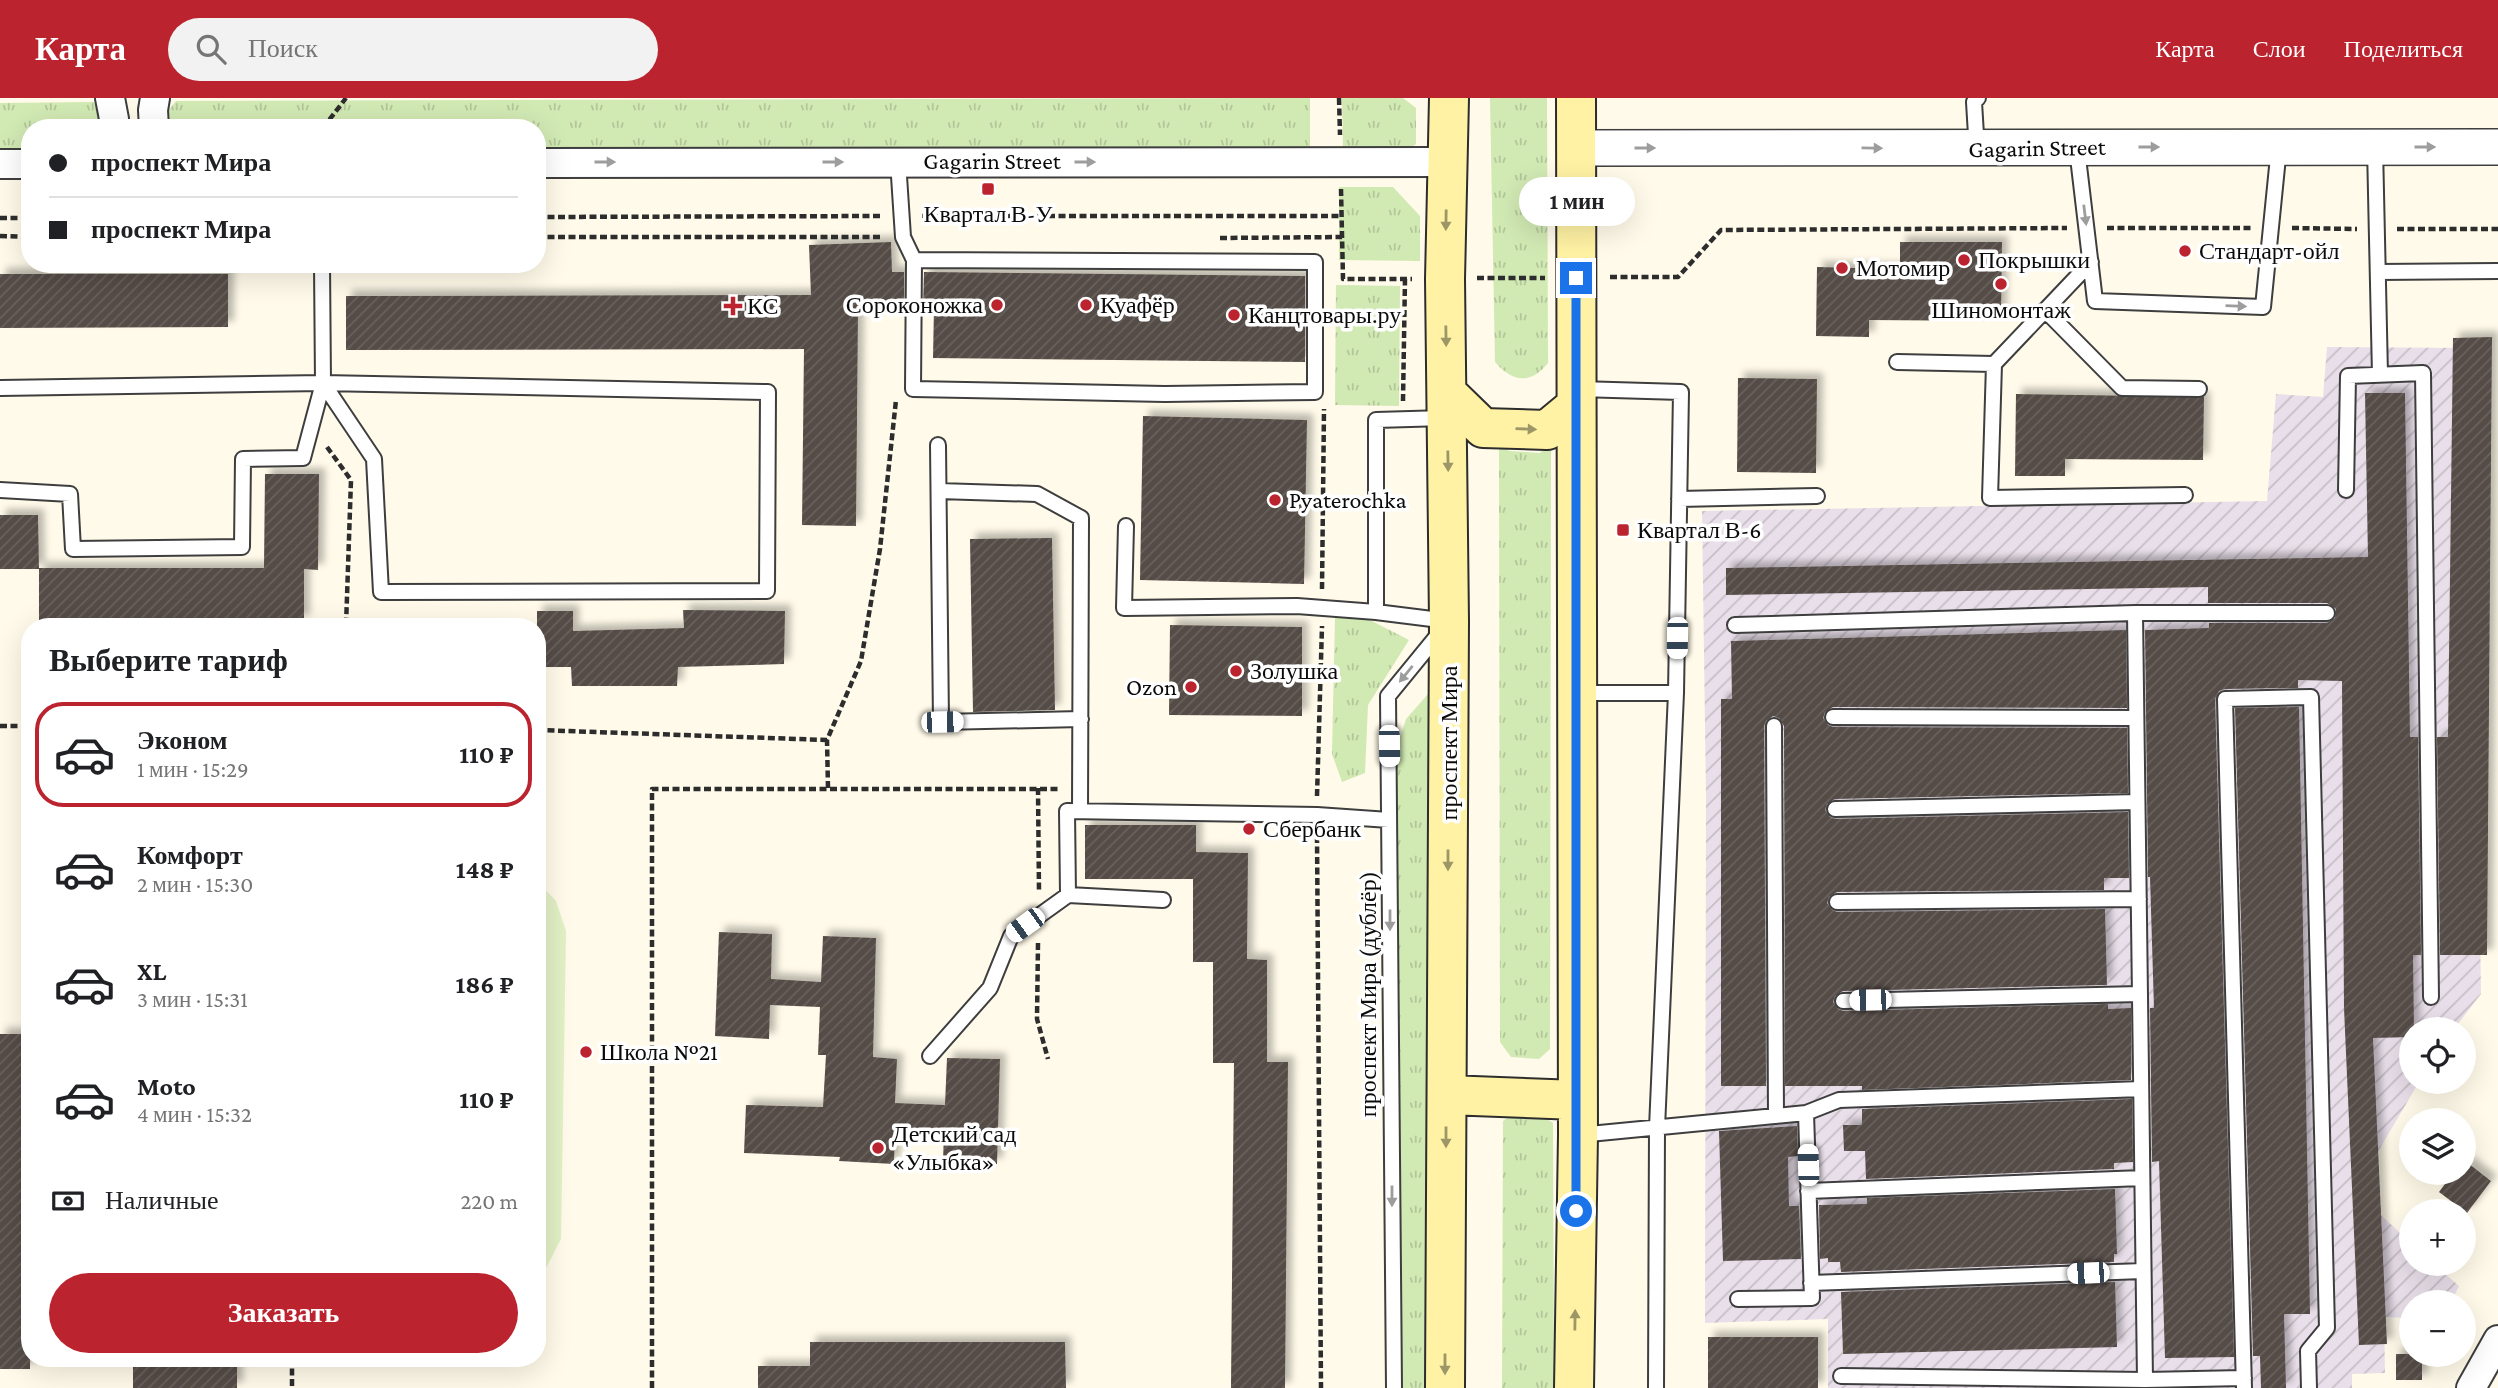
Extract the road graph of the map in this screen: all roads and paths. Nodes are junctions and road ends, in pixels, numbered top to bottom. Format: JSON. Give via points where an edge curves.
{"nodes":[{"id":1,"x":110,"y":98,"type":"edge"},
{"id":2,"x":155,"y":98,"type":"edge"},
{"id":3,"x":346,"y":98,"type":"edge"},
{"id":4,"x":1339,"y":98,"type":"edge"},
{"id":5,"x":1448,"y":98,"type":"edge"},
{"id":6,"x":1576,"y":98,"type":"edge"},
{"id":7,"x":1978,"y":98,"type":"edge"},
{"id":8,"x":112,"y":119,"type":"edge"},
{"id":9,"x":154,"y":119,"type":"edge"},
{"id":10,"x":330,"y":119,"type":"edge"},
{"id":11,"x":2077,"y":147,"type":"junction"},
{"id":12,"x":2278,"y":147,"type":"junction"},
{"id":13,"x":2375,"y":147,"type":"junction"},
{"id":14,"x":2498,"y":147,"type":"edge"},
{"id":15,"x":1577,"y":148,"type":"junction"},
{"id":16,"x":1991,"y":149,"type":"junction"},
{"id":17,"x":898,"y":161,"type":"junction"},
{"id":18,"x":1447,"y":162,"type":"junction"},
{"id":19,"x":546,"y":163,"type":"edge"},
{"id":20,"x":1340,"y":163,"type":"junction"},
{"id":21,"x":0,"y":164,"type":"edge"},
{"id":22,"x":21,"y":164,"type":"edge"},
{"id":23,"x":902,"y":216,"type":"junction"},
{"id":24,"x":1341,"y":216,"type":"junction"},
{"id":25,"x":546,"y":217,"type":"edge"},
{"id":26,"x":0,"y":218,"type":"edge"},
{"id":27,"x":21,"y":218,"type":"edge"},
{"id":28,"x":2087,"y":228,"type":"junction"},
{"id":29,"x":2271,"y":228,"type":"junction"},
{"id":30,"x":2377,"y":229,"type":"junction"},
{"id":31,"x":2498,"y":229,"type":"edge"},
{"id":32,"x":0,"y":236,"type":"edge"},
{"id":33,"x":21,"y":236,"type":"edge"},
{"id":34,"x":914,"y":260,"type":"junction"},
{"id":35,"x":2091,"y":262,"type":"junction"},
{"id":36,"x":2498,"y":271,"type":"edge"},
{"id":37,"x":2378,"y":272,"type":"junction"},
{"id":38,"x":322,"y":273,"type":"edge"},
{"id":39,"x":1576,"y":278,"type":"junction"},
{"id":40,"x":1405,"y":279,"type":"junction"},
{"id":41,"x":1444,"y":279,"type":"junction"},
{"id":42,"x":2045,"y":310,"type":"junction"},
{"id":43,"x":1897,"y":362,"type":"dead end"},
{"id":44,"x":1994,"y":365,"type":"junction"},
{"id":45,"x":2381,"y":375,"type":"junction"},
{"id":46,"x":323,"y":383,"type":"junction"},
{"id":47,"x":0,"y":388,"type":"edge"},
{"id":48,"x":2199,"y":389,"type":"dead end"},
{"id":49,"x":896,"y":392,"type":"dead end"},
{"id":50,"x":1576,"y":397,"type":"junction"},
{"id":51,"x":1324,"y":403,"type":"dead end"},
{"id":52,"x":1447,"y":405,"type":"junction"},
{"id":53,"x":1403,"y":419,"type":"junction"},
{"id":54,"x":938,"y":445,"type":"dead end"},
{"id":55,"x":0,"y":490,"type":"edge"},
{"id":56,"x":2346,"y":490,"type":"dead end"},
{"id":57,"x":939,"y":491,"type":"junction"},
{"id":58,"x":2185,"y":495,"type":"dead end"},
{"id":59,"x":1817,"y":496,"type":"dead end"},
{"id":60,"x":1679,"y":499,"type":"junction"},
{"id":61,"x":1126,"y":526,"type":"dead end"},
{"id":62,"x":1322,"y":609,"type":"junction"},
{"id":63,"x":1376,"y":612,"type":"junction"},
{"id":64,"x":2135,"y":613,"type":"junction"},
{"id":65,"x":2327,"y":613,"type":"dead end"},
{"id":66,"x":1449,"y":621,"type":"junction"},
{"id":67,"x":1735,"y":625,"type":"dead end"},
{"id":68,"x":1578,"y":693,"type":"junction"},
{"id":69,"x":1676,"y":693,"type":"junction"},
{"id":70,"x":1833,"y":718,"type":"dead end"},
{"id":71,"x":2137,"y":718,"type":"junction"},
{"id":72,"x":1081,"y":719,"type":"junction"},
{"id":73,"x":0,"y":726,"type":"edge"},
{"id":74,"x":21,"y":726,"type":"edge"},
{"id":75,"x":1774,"y":726,"type":"dead end"},
{"id":76,"x":546,"y":730,"type":"edge"},
{"id":77,"x":827,"y":740,"type":"junction"},
{"id":78,"x":828,"y":788,"type":"junction"},
{"id":79,"x":1080,"y":789,"type":"junction"},
{"id":80,"x":2137,"y":802,"type":"junction"},
{"id":81,"x":1835,"y":809,"type":"dead end"},
{"id":82,"x":1080,"y":811,"type":"junction"},
{"id":83,"x":1317,"y":815,"type":"junction"},
{"id":84,"x":1389,"y":820,"type":"junction"},
{"id":85,"x":1068,"y":895,"type":"junction"},
{"id":86,"x":2138,"y":899,"type":"junction"},
{"id":87,"x":1163,"y":900,"type":"dead end"},
{"id":88,"x":1837,"y":902,"type":"dead end"},
{"id":89,"x":2140,"y":994,"type":"junction"},
{"id":90,"x":2431,"y":998,"type":"dead end"},
{"id":91,"x":1843,"y":1001,"type":"dead end"},
{"id":92,"x":930,"y":1056,"type":"dead end"},
{"id":93,"x":2141,"y":1089,"type":"junction"},
{"id":94,"x":1447,"y":1095,"type":"junction"},
{"id":95,"x":1806,"y":1113,"type":"junction"},
{"id":96,"x":1776,"y":1116,"type":"junction"},
{"id":97,"x":1578,"y":1118,"type":"junction"},
{"id":98,"x":1657,"y":1128,"type":"junction"},
{"id":99,"x":2142,"y":1178,"type":"junction"},
{"id":100,"x":1808,"y":1191,"type":"junction"},
{"id":101,"x":2143,"y":1271,"type":"junction"},
{"id":102,"x":1811,"y":1283,"type":"junction"},
{"id":103,"x":1738,"y":1300,"type":"dead end"},
{"id":104,"x":2498,"y":1340,"type":"edge"},
{"id":105,"x":292,"y":1367,"type":"edge"},
{"id":106,"x":1841,"y":1376,"type":"dead end"},
{"id":107,"x":2145,"y":1380,"type":"junction"},
{"id":108,"x":2244,"y":1383,"type":"edge"},
{"id":109,"x":292,"y":1388,"type":"edge"},
{"id":110,"x":652,"y":1388,"type":"edge"},
{"id":111,"x":1321,"y":1388,"type":"edge"},
{"id":112,"x":1394,"y":1388,"type":"edge"},
{"id":113,"x":1445,"y":1388,"type":"edge"},
{"id":114,"x":1573,"y":1388,"type":"edge"},
{"id":115,"x":1656,"y":1388,"type":"edge"},
{"id":116,"x":2309,"y":1388,"type":"edge"},
{"id":117,"x":2471,"y":1388,"type":"edge"}],
"edges":[{"from":1,"to":8,"type":"street"},
{"from":2,"to":9,"type":"street"},
{"from":3,"to":10,"type":"path"},
{"from":4,"to":20,"type":"path"},
{"from":5,"to":18,"type":"main road","name":"проспект Мира"},
{"from":6,"to":15,"type":"main road"},
{"from":7,"to":16,"type":"lane","via":[[1974,102],[1976,135]]},
{"from":11,"to":12,"type":"street","name":"Gagarin Street","one_way":true},
{"from":11,"to":16,"type":"street","name":"Gagarin Street"},
{"from":11,"to":28,"type":"lane","one_way":true},
{"from":12,"to":13,"type":"street","name":"Gagarin Street"},
{"from":12,"to":29,"type":"lane"},
{"from":13,"to":14,"type":"street","name":"Gagarin Street","one_way":true},
{"from":13,"to":30,"type":"lane"},
{"from":15,"to":16,"type":"street","name":"Gagarin Street","one_way":true},
{"from":15,"to":39,"type":"main road"},
{"from":19,"to":17,"type":"street","name":"Gagarin Street","one_way":true},
{"from":17,"to":20,"type":"street","name":"Gagarin Street","one_way":true},
{"from":17,"to":23,"type":"lane"},
{"from":18,"to":20,"type":"street","name":"Gagarin Street"},
{"from":18,"to":41,"type":"main road","name":"проспект Мира","one_way":true},
{"from":20,"to":24,"type":"path"},
{"from":21,"to":22,"type":"street"},
{"from":23,"to":24,"type":"path"},
{"from":23,"to":25,"type":"path"},
{"from":23,"to":34,"type":"lane","via":[[903,237]]},
{"from":24,"to":40,"type":"path","via":[[1343,279]]},
{"from":26,"to":27,"type":"path"},
{"from":28,"to":29,"type":"path"},
{"from":28,"to":35,"type":"lane"},
{"from":28,"to":39,"type":"path","via":[[1721,230],[1678,277]]},
{"from":29,"to":30,"type":"path"},
{"from":35,"to":29,"type":"lane","one_way":true,"via":[[2095,301],[2263,307]]},
{"from":30,"to":31,"type":"path"},
{"from":30,"to":37,"type":"lane"},
{"from":32,"to":33,"type":"path"},
{"from":34,"to":34,"type":"lane","via":[[913,389],[1315,392],[1315,262]]},
{"from":35,"to":42,"type":"lane"},
{"from":36,"to":37,"type":"lane"},
{"from":37,"to":45,"type":"lane"},
{"from":38,"to":46,"type":"lane"},
{"from":39,"to":41,"type":"path"},
{"from":39,"to":50,"type":"main road"},
{"from":40,"to":41,"type":"path"},
{"from":40,"to":53,"type":"path"},
{"from":41,"to":52,"type":"main road","name":"проспект Мира","one_way":true},
{"from":42,"to":44,"type":"lane"},
{"from":42,"to":48,"type":"lane","via":[[2122,388]]},
{"from":43,"to":44,"type":"lane"},
{"from":44,"to":58,"type":"lane","via":[[1990,498]]},
{"from":45,"to":56,"type":"lane","via":[[2348,376]]},
{"from":45,"to":90,"type":"lane","via":[[2424,373]]},
{"from":46,"to":46,"type":"lane","via":[[768,392],[767,591],[381,592],[374,459]]},
{"from":46,"to":47,"type":"lane"},
{"from":46,"to":55,"type":"lane","via":[[303,458],[243,459],[242,547],[73,549],[70,494]]},
{"from":49,"to":77,"type":"path","via":[[880,549],[861,661]]},
{"from":52,"to":50,"type":"main road","one_way":true,"via":[[1483,428],[1547,430]]},
{"from":50,"to":60,"type":"lane","via":[[1681,392]]},
{"from":50,"to":68,"type":"main road"},
{"from":51,"to":62,"type":"path"},
{"from":52,"to":53,"type":"lane"},
{"from":52,"to":66,"type":"main road","name":"проспект Мира","one_way":true},
{"from":53,"to":63,"type":"lane","via":[[1376,420]]},
{"from":54,"to":57,"type":"lane"},
{"from":57,"to":72,"type":"lane","via":[[1037,495],[1081,518]]},
{"from":57,"to":72,"type":"lane","via":[[942,722]]},
{"from":59,"to":60,"type":"lane"},
{"from":60,"to":69,"type":"lane"},
{"from":61,"to":62,"type":"lane","via":[[1124,608]]},
{"from":62,"to":63,"type":"lane"},
{"from":62,"to":83,"type":"path"},
{"from":63,"to":66,"type":"lane"},
{"from":64,"to":65,"type":"lane"},
{"from":64,"to":67,"type":"lane"},
{"from":64,"to":71,"type":"lane"},
{"from":66,"to":84,"type":"lane","name":"проспект Мира (дублёр)","one_way":true,"via":[[1388,696]]},
{"from":66,"to":94,"type":"main road","name":"проспект Мира","one_way":true},
{"from":68,"to":69,"type":"lane"},
{"from":68,"to":97,"type":"main road"},
{"from":69,"to":98,"type":"lane"},
{"from":70,"to":71,"type":"lane"},
{"from":71,"to":80,"type":"lane"},
{"from":72,"to":79,"type":"lane"},
{"from":73,"to":74,"type":"path"},
{"from":75,"to":96,"type":"lane"},
{"from":76,"to":77,"type":"path"},
{"from":77,"to":78,"type":"path"},
{"from":78,"to":79,"type":"path"},
{"from":78,"to":110,"type":"path","via":[[652,789]]},
{"from":79,"to":82,"type":"lane"},
{"from":80,"to":81,"type":"lane"},
{"from":80,"to":86,"type":"lane"},
{"from":82,"to":83,"type":"lane"},
{"from":82,"to":85,"type":"lane","via":[[1067,811]]},
{"from":83,"to":84,"type":"lane"},
{"from":83,"to":111,"type":"path"},
{"from":84,"to":112,"type":"lane","name":"проспект Мира (дублёр)","one_way":true},
{"from":85,"to":87,"type":"lane"},
{"from":85,"to":92,"type":"lane","via":[[1011,936],[990,988]]},
{"from":86,"to":88,"type":"lane"},
{"from":86,"to":89,"type":"lane"},
{"from":89,"to":91,"type":"lane"},
{"from":89,"to":93,"type":"lane"},
{"from":93,"to":95,"type":"lane","via":[[1839,1100]]},
{"from":93,"to":99,"type":"lane"},
{"from":94,"to":97,"type":"main road"},
{"from":94,"to":113,"type":"main road","name":"проспект Мира","one_way":true},
{"from":95,"to":96,"type":"lane"},
{"from":95,"to":100,"type":"lane"},
{"from":96,"to":98,"type":"lane"},
{"from":97,"to":98,"type":"lane"},
{"from":114,"to":97,"type":"main road","one_way":true},
{"from":98,"to":115,"type":"lane"},
{"from":99,"to":100,"type":"lane"},
{"from":99,"to":101,"type":"lane"},
{"from":100,"to":102,"type":"lane"},
{"from":101,"to":102,"type":"lane"},
{"from":101,"to":107,"type":"lane"},
{"from":102,"to":103,"type":"lane","via":[[1812,1298]]},
{"from":104,"to":117,"type":"street"},
{"from":105,"to":109,"type":"path"},
{"from":106,"to":107,"type":"lane"},
{"from":107,"to":108,"type":"lane"},
{"from":108,"to":116,"type":"lane","via":[[2225,699],[2311,697],[2328,1328],[2308,1351]]}]}
